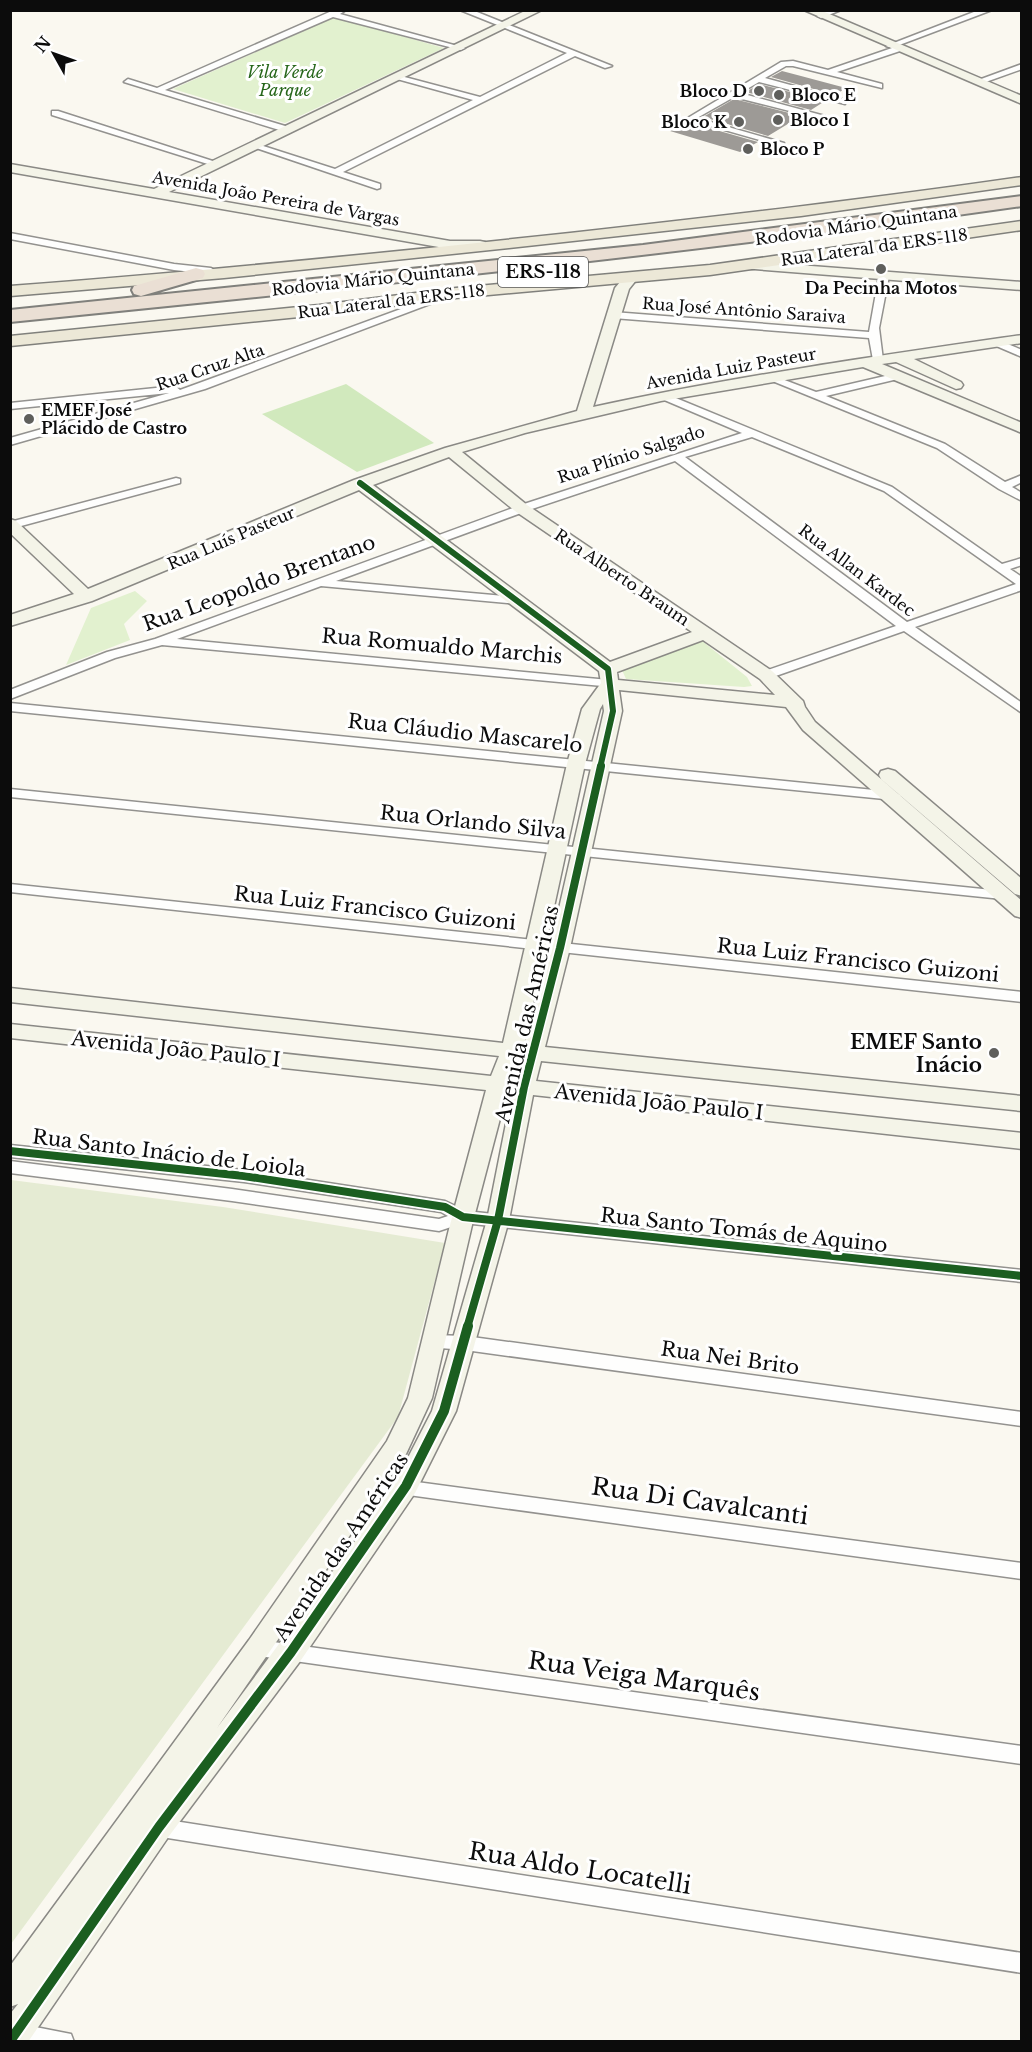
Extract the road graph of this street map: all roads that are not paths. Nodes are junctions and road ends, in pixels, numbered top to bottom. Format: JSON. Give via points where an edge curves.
{"nodes":[{"id":1,"x":319,"y":10,"type":"edge"},
{"id":2,"x":464,"y":10,"type":"edge"},
{"id":3,"x":537,"y":10,"type":"edge"},
{"id":4,"x":809,"y":10,"type":"edge"},
{"id":5,"x":837,"y":10,"type":"edge"},
{"id":6,"x":988,"y":10,"type":"edge"},
{"id":7,"x":338,"y":12,"type":"edge"},
{"id":8,"x":821,"y":16,"type":"junction"},
{"id":9,"x":506,"y":27,"type":"junction"},
{"id":10,"x":460,"y":48,"type":"junction"},
{"id":11,"x":893,"y":48,"type":"junction"},
{"id":12,"x":574,"y":53,"type":"junction"},
{"id":13,"x":608,"y":66,"type":"dead end"},
{"id":14,"x":1022,"y":66,"type":"edge"},
{"id":15,"x":829,"y":72,"type":"junction"},
{"id":16,"x":400,"y":77,"type":"junction"},
{"id":17,"x":758,"y":79,"type":"junction"},
{"id":18,"x":128,"y":82,"type":"dead end"},
{"id":19,"x":977,"y":82,"type":"junction"},
{"id":20,"x":879,"y":86,"type":"dead end"},
{"id":21,"x":158,"y":91,"type":"junction"},
{"id":22,"x":732,"y":94,"type":"junction"},
{"id":23,"x":481,"y":100,"type":"junction"},
{"id":24,"x":1022,"y":100,"type":"edge"},
{"id":25,"x":842,"y":102,"type":"dead end"},
{"id":26,"x":55,"y":113,"type":"dead end"},
{"id":27,"x":822,"y":118,"type":"dead end"},
{"id":28,"x":289,"y":130,"type":"junction"},
{"id":29,"x":781,"y":145,"type":"dead end"},
{"id":30,"x":254,"y":147,"type":"junction"},
{"id":31,"x":217,"y":164,"type":"junction"},
{"id":32,"x":10,"y":168,"type":"edge"},
{"id":33,"x":336,"y":172,"type":"junction"},
{"id":34,"x":10,"y":176,"type":"edge"},
{"id":35,"x":1022,"y":181,"type":"edge"},
{"id":36,"x":377,"y":186,"type":"dead end"},
{"id":37,"x":149,"y":196,"type":"junction"},
{"id":38,"x":1022,"y":201,"type":"edge"},
{"id":39,"x":1022,"y":212,"type":"edge"},
{"id":40,"x":249,"y":213,"type":"junction"},
{"id":41,"x":959,"y":222,"type":"junction"},
{"id":42,"x":1022,"y":223,"type":"edge"},
{"id":43,"x":10,"y":236,"type":"edge"},
{"id":44,"x":409,"y":238,"type":"junction"},
{"id":45,"x":537,"y":241,"type":"junction"},
{"id":46,"x":395,"y":246,"type":"junction"},
{"id":47,"x":381,"y":258,"type":"junction"},
{"id":48,"x":799,"y":264,"type":"junction"},
{"id":49,"x":156,"y":271,"type":"junction"},
{"id":50,"x":226,"y":271,"type":"junction"},
{"id":51,"x":196,"y":274,"type":"junction"},
{"id":52,"x":884,"y":276,"type":"junction"},
{"id":53,"x":626,"y":283,"type":"junction"},
{"id":54,"x":1022,"y":286,"type":"edge"},
{"id":55,"x":10,"y":291,"type":"edge"},
{"id":56,"x":413,"y":303,"type":"junction"},
{"id":57,"x":68,"y":310,"type":"junction"},
{"id":58,"x":613,"y":315,"type":"junction"},
{"id":59,"x":10,"y":316,"type":"edge"},
{"id":60,"x":10,"y":323,"type":"edge"},
{"id":61,"x":873,"y":335,"type":"junction"},
{"id":62,"x":1022,"y":339,"type":"edge"},
{"id":63,"x":10,"y":341,"type":"edge"},
{"id":64,"x":998,"y":343,"type":"junction"},
{"id":65,"x":1022,"y":354,"type":"edge"},
{"id":66,"x":896,"y":356,"type":"junction"},
{"id":67,"x":871,"y":361,"type":"junction"},
{"id":68,"x":898,"y":376,"type":"junction"},
{"id":69,"x":770,"y":378,"type":"junction"},
{"id":70,"x":201,"y":387,"type":"junction"},
{"id":71,"x":134,"y":392,"type":"junction"},
{"id":72,"x":813,"y":396,"type":"junction"},
{"id":73,"x":666,"y":397,"type":"junction"},
{"id":74,"x":148,"y":404,"type":"junction"},
{"id":75,"x":10,"y":406,"type":"edge"},
{"id":76,"x":583,"y":415,"type":"junction"},
{"id":77,"x":1022,"y":417,"type":"edge"},
{"id":78,"x":1022,"y":429,"type":"edge"},
{"id":79,"x":752,"y":433,"type":"junction"},
{"id":80,"x":10,"y":442,"type":"edge"},
{"id":81,"x":451,"y":451,"type":"junction"},
{"id":82,"x":676,"y":456,"type":"junction"},
{"id":83,"x":1022,"y":478,"type":"edge"},
{"id":84,"x":176,"y":481,"type":"dead end"},
{"id":85,"x":360,"y":483,"type":"junction"},
{"id":86,"x":1003,"y":487,"type":"junction"},
{"id":87,"x":1022,"y":498,"type":"edge"},
{"id":88,"x":521,"y":508,"type":"junction"},
{"id":89,"x":11,"y":525,"type":"edge"},
{"id":90,"x":434,"y":539,"type":"junction"},
{"id":91,"x":1022,"y":561,"type":"edge"},
{"id":92,"x":1001,"y":568,"type":"junction"},
{"id":93,"x":320,"y":583,"type":"junction"},
{"id":94,"x":1022,"y":584,"type":"edge"},
{"id":95,"x":86,"y":597,"type":"junction"},
{"id":96,"x":515,"y":601,"type":"junction"},
{"id":97,"x":10,"y":621,"type":"edge"},
{"id":98,"x":906,"y":627,"type":"junction"},
{"id":99,"x":705,"y":633,"type":"junction"},
{"id":100,"x":159,"y":642,"type":"junction"},
{"id":101,"x":766,"y":675,"type":"junction"},
{"id":102,"x":608,"y":677,"type":"junction"},
{"id":103,"x":10,"y":695,"type":"edge"},
{"id":104,"x":792,"y":702,"type":"junction"},
{"id":105,"x":10,"y":707,"type":"edge"},
{"id":106,"x":1022,"y":709,"type":"edge"},
{"id":107,"x":576,"y":764,"type":"junction"},
{"id":108,"x":601,"y":767,"type":"junction"},
{"id":109,"x":10,"y":793,"type":"edge"},
{"id":110,"x":889,"y":795,"type":"junction"},
{"id":111,"x":915,"y":798,"type":"junction"},
{"id":112,"x":556,"y":850,"type":"junction"},
{"id":113,"x":581,"y":853,"type":"junction"},
{"id":114,"x":10,"y":888,"type":"edge"},
{"id":115,"x":1022,"y":890,"type":"edge"},
{"id":116,"x":1002,"y":895,"type":"junction"},
{"id":117,"x":1022,"y":912,"type":"edge"},
{"id":118,"x":537,"y":945,"type":"junction"},
{"id":119,"x":560,"y":948,"type":"junction"},
{"id":120,"x":10,"y":995,"type":"edge"},
{"id":121,"x":1022,"y":997,"type":"edge"},
{"id":122,"x":10,"y":1030,"type":"edge"},
{"id":123,"x":523,"y":1052,"type":"junction"},
{"id":124,"x":498,"y":1084,"type":"junction"},
{"id":125,"x":524,"y":1088,"type":"junction"},
{"id":126,"x":1022,"y":1104,"type":"edge"},
{"id":127,"x":1022,"y":1141,"type":"edge"},
{"id":128,"x":10,"y":1151,"type":"edge"},
{"id":129,"x":10,"y":1167,"type":"edge"},
{"id":130,"x":463,"y":1217,"type":"junction"},
{"id":131,"x":498,"y":1220,"type":"junction"},
{"id":132,"x":1022,"y":1276,"type":"edge"},
{"id":133,"x":433,"y":1342,"type":"junction"},
{"id":134,"x":465,"y":1343,"type":"junction"},
{"id":135,"x":1022,"y":1419,"type":"edge"},
{"id":136,"x":372,"y":1483,"type":"junction"},
{"id":137,"x":406,"y":1486,"type":"junction"},
{"id":138,"x":1022,"y":1571,"type":"edge"},
{"id":139,"x":259,"y":1648,"type":"junction"},
{"id":140,"x":291,"y":1652,"type":"junction"},
{"id":141,"x":1022,"y":1755,"type":"edge"},
{"id":142,"x":132,"y":1822,"type":"junction"},
{"id":143,"x":159,"y":1827,"type":"junction"},
{"id":144,"x":1022,"y":1963,"type":"edge"},
{"id":145,"x":10,"y":1992,"type":"edge"},
{"id":146,"x":13,"y":2037,"type":"edge"},
{"id":147,"x":63,"y":2042,"type":"edge"}],
"edges":[{"from":1,"to":7,"type":"street"},
{"from":2,"to":9,"type":"street"},
{"from":3,"to":9,"type":"street"},
{"from":4,"to":8,"type":"street"},
{"from":5,"to":8,"type":"street"},
{"from":6,"to":11,"type":"street"},
{"from":7,"to":10,"type":"street"},
{"from":7,"to":21,"type":"street"},
{"from":8,"to":11,"type":"street"},
{"from":9,"to":10,"type":"street"},
{"from":9,"to":12,"type":"street"},
{"from":10,"to":16,"type":"street"},
{"from":11,"to":15,"type":"street"},
{"from":11,"to":19,"type":"street"},
{"from":12,"to":13,"type":"street"},
{"from":12,"to":23,"type":"street"},
{"from":14,"to":19,"type":"street"},
{"from":15,"to":17,"type":"street","via":[[789,63]]},
{"from":15,"to":20,"type":"street"},
{"from":16,"to":23,"type":"street"},
{"from":16,"to":28,"type":"street"},
{"from":17,"to":22,"type":"street"},
{"from":17,"to":25,"type":"street"},
{"from":18,"to":21,"type":"street"},
{"from":19,"to":24,"type":"street"},
{"from":21,"to":28,"type":"street"},
{"from":22,"to":27,"type":"street"},
{"from":22,"to":29,"type":"street","via":[[690,117],[691,121]]},
{"from":23,"to":33,"type":"street"},
{"from":26,"to":31,"type":"street"},
{"from":28,"to":30,"type":"street"},
{"from":30,"to":31,"type":"street"},
{"from":30,"to":33,"type":"street"},
{"from":31,"to":37,"type":"street"},
{"from":32,"to":37,"type":"street","name":"Avenida João Pereira de Vargas"},
{"from":33,"to":36,"type":"street"},
{"from":34,"to":37,"type":"street","name":"Avenida João Pereira de Vargas"},
{"from":35,"to":45,"type":"main road","via":[[752,219]]},
{"from":37,"to":40,"type":"street","name":"Avenida João Pereira de Vargas"},
{"from":38,"to":57,"type":"highway","name":"Rodovia Mário Quintana","number":"ERS-118","via":[[636,252]]},
{"from":39,"to":41,"type":"highway","name":"Rodovia Mário Quintana","number":"ERS-118"},
{"from":40,"to":44,"type":"street","name":"Avenida João Pereira de Vargas"},
{"from":40,"to":46,"type":"street","name":"Avenida João Pereira de Vargas"},
{"from":41,"to":42,"type":"highway"},
{"from":41,"to":60,"type":"highway","name":"Rodovia Mário Quintana","number":"ERS-118","via":[[676,258]]},
{"from":42,"to":48,"type":"main road","name":"Rua Lateral da ERS-118"},
{"from":43,"to":49,"type":"street"},
{"from":44,"to":45,"type":"street","name":"Avenida João Pereira de Vargas","via":[[466,246]]},
{"from":44,"to":46,"type":"street","via":[[408,244]]},
{"from":45,"to":47,"type":"main road"},
{"from":46,"to":47,"type":"street","name":"Avenida João Pereira de Vargas","via":[[394,251]]},
{"from":47,"to":50,"type":"main road"},
{"from":48,"to":52,"type":"street"},
{"from":48,"to":53,"type":"main road","name":"Rua Lateral da ERS-118","via":[[746,265]]},
{"from":49,"to":50,"type":"street"},
{"from":49,"to":51,"type":"main road"},
{"from":49,"to":55,"type":"main road"},
{"from":50,"to":51,"type":"main road"},
{"from":51,"to":57,"type":"highway"},
{"from":52,"to":54,"type":"street"},
{"from":52,"to":61,"type":"street"},
{"from":53,"to":56,"type":"main road","name":"Rua Lateral da ERS-118","via":[[606,281],[456,293]]},
{"from":53,"to":58,"type":"street"},
{"from":56,"to":63,"type":"main road","name":"Rua Lateral da ERS-118"},
{"from":56,"to":70,"type":"street","name":"Rua Cruz Alta"},
{"from":57,"to":59,"type":"highway","name":"Rodovia Mário Quintana","number":"ERS-118"},
{"from":58,"to":61,"type":"street","name":"Rua José Antônio Saraiva"},
{"from":58,"to":76,"type":"street"},
{"from":61,"to":67,"type":"street"},
{"from":62,"to":64,"type":"street","name":"Avenida Luiz Pasteur"},
{"from":64,"to":65,"type":"street"},
{"from":64,"to":66,"type":"street","name":"Avenida Luiz Pasteur"},
{"from":66,"to":67,"type":"street","name":"Avenida Luiz Pasteur"},
{"from":66,"to":77,"type":"street"},
{"from":67,"to":68,"type":"street"},
{"from":67,"to":69,"type":"street","name":"Avenida Luiz Pasteur"},
{"from":68,"to":72,"type":"street"},
{"from":68,"to":78,"type":"street"},
{"from":69,"to":72,"type":"street"},
{"from":69,"to":73,"type":"street","name":"Avenida Luiz Pasteur"},
{"from":70,"to":71,"type":"street"},
{"from":70,"to":74,"type":"street","name":"Rua Cruz Alta"},
{"from":71,"to":74,"type":"street"},
{"from":71,"to":75,"type":"street"},
{"from":72,"to":86,"type":"street","via":[[941,446]]},
{"from":73,"to":76,"type":"street","name":"Avenida Luiz Pasteur"},
{"from":73,"to":79,"type":"street"},
{"from":74,"to":80,"type":"street","name":"Rua Cruz Alta"},
{"from":76,"to":81,"type":"street","name":"Avenida Luiz Pasteur"},
{"from":79,"to":82,"type":"street","name":"Rua Plínio Salgado"},
{"from":79,"to":92,"type":"street","via":[[888,489]]},
{"from":81,"to":85,"type":"street","name":"Rua Luís Pasteur"},
{"from":81,"to":88,"type":"street","name":"Rua Alberto Braum"},
{"from":82,"to":88,"type":"street","name":"Rua Plínio Salgado"},
{"from":82,"to":98,"type":"street","name":"Rua Allan Kardec"},
{"from":83,"to":86,"type":"street"},
{"from":84,"to":89,"type":"street"},
{"from":85,"to":90,"type":"street"},
{"from":85,"to":95,"type":"street","name":"Rua Luís Pasteur"},
{"from":86,"to":87,"type":"street"},
{"from":88,"to":90,"type":"street","name":"Rua Leopoldo Brentano"},
{"from":88,"to":99,"type":"street","name":"Rua Alberto Braum"},
{"from":89,"to":95,"type":"street"},
{"from":90,"to":93,"type":"street","name":"Rua Leopoldo Brentano"},
{"from":90,"to":96,"type":"street"},
{"from":91,"to":92,"type":"street"},
{"from":92,"to":94,"type":"street"},
{"from":93,"to":96,"type":"street"},
{"from":93,"to":100,"type":"street","name":"Rua Leopoldo Brentano"},
{"from":94,"to":98,"type":"street"},
{"from":95,"to":97,"type":"street","name":"Rua Luís Pasteur"},
{"from":96,"to":102,"type":"street"},
{"from":98,"to":101,"type":"street"},
{"from":98,"to":106,"type":"street","name":"Rua Allan Kardec"},
{"from":99,"to":101,"type":"street","name":"Rua Alberto Braum"},
{"from":99,"to":102,"type":"street"},
{"from":100,"to":102,"type":"street","name":"Rua Romualdo Marchis"},
{"from":100,"to":103,"type":"street","name":"Rua Leopoldo Brentano","via":[[111,655]]},
{"from":101,"to":104,"type":"street","name":"Rua Alberto Braum"},
{"from":102,"to":104,"type":"street","name":"Rua Romualdo Marchis"},
{"from":102,"to":107,"type":"street","name":"Avenida das Américas","via":[[591,709]]},
{"from":102,"to":108,"type":"street","name":"Avenida das Américas","via":[[613,711]]},
{"from":104,"to":110,"type":"street","via":[[809,726]]},
{"from":104,"to":111,"type":"street","via":[[825,722]]},
{"from":105,"to":107,"type":"street","name":"Rua Cláudio Mascarelo"},
{"from":107,"to":108,"type":"street","name":"Rua Cláudio Mascarelo"},
{"from":107,"to":112,"type":"street","name":"Avenida das Américas"},
{"from":108,"to":110,"type":"street","name":"Rua Cláudio Mascarelo"},
{"from":108,"to":113,"type":"street","name":"Avenida das Américas"},
{"from":109,"to":112,"type":"street","name":"Rua Orlando Silva"},
{"from":110,"to":111,"type":"street","name":"Rua Cláudio Mascarelo"},
{"from":110,"to":116,"type":"street"},
{"from":111,"to":115,"type":"street"},
{"from":112,"to":113,"type":"street","name":"Rua Orlando Silva"},
{"from":112,"to":118,"type":"street","name":"Avenida das Américas"},
{"from":113,"to":116,"type":"street","name":"Rua Orlando Silva"},
{"from":113,"to":119,"type":"street","name":"Avenida das Américas"},
{"from":114,"to":118,"type":"street","name":"Rua Luiz Francisco Guizoni"},
{"from":116,"to":117,"type":"street"},
{"from":118,"to":119,"type":"street","name":"Rua Luiz Francisco Guizoni"},
{"from":118,"to":123,"type":"street","name":"Avenida das Américas"},
{"from":119,"to":121,"type":"street","name":"Rua Luiz Francisco Guizoni"},
{"from":119,"to":123,"type":"street","name":"Avenida das Américas"},
{"from":120,"to":123,"type":"street","name":"Avenida João Paulo I"},
{"from":122,"to":124,"type":"street","name":"Avenida João Paulo I"},
{"from":123,"to":124,"type":"street","name":"Avenida das Américas"},
{"from":123,"to":125,"type":"street","name":"Avenida das Américas"},
{"from":123,"to":126,"type":"street","name":"Avenida João Paulo I"},
{"from":124,"to":125,"type":"street","name":"Avenida João Paulo I"},
{"from":124,"to":130,"type":"street","name":"Avenida das Américas"},
{"from":125,"to":127,"type":"street","name":"Avenida João Paulo I"},
{"from":125,"to":131,"type":"street","name":"Avenida das Américas"},
{"from":128,"to":130,"type":"street","name":"Rua Santo Inácio de Loiola","via":[[244,1176],[445,1207]]},
{"from":129,"to":130,"type":"street","name":"Rua Santo Inácio de Loiola","via":[[439,1225]]},
{"from":130,"to":131,"type":"street","name":"Rua Santo Tomás de Aquino"},
{"from":130,"to":133,"type":"street","name":"Avenida das Américas"},
{"from":131,"to":132,"type":"street","name":"Rua Santo Tomás de Aquino"},
{"from":131,"to":134,"type":"street","name":"Avenida das Américas"},
{"from":133,"to":134,"type":"street","name":"Rua Nei Brito"},
{"from":133,"to":136,"type":"street","name":"Avenida das Américas","via":[[420,1398],[397,1447]]},
{"from":134,"to":135,"type":"street","name":"Rua Nei Brito"},
{"from":134,"to":137,"type":"street","name":"Avenida das Américas","via":[[444,1411]]},
{"from":136,"to":137,"type":"street","name":"Rua Di Cavalcanti"},
{"from":136,"to":139,"type":"street","name":"Avenida das Américas"},
{"from":137,"to":138,"type":"street","name":"Rua Di Cavalcanti"},
{"from":137,"to":140,"type":"street","name":"Avenida das Américas"},
{"from":139,"to":140,"type":"street","name":"Rua Veiga Marquês"},
{"from":139,"to":142,"type":"street","name":"Avenida das Américas"},
{"from":140,"to":141,"type":"street","name":"Rua Veiga Marquês"},
{"from":140,"to":143,"type":"street","name":"Avenida das Américas"},
{"from":142,"to":143,"type":"street","name":"Rua Aldo Locatelli"},
{"from":142,"to":145,"type":"street","name":"Avenida das Américas"},
{"from":143,"to":144,"type":"street","name":"Rua Aldo Locatelli"},
{"from":143,"to":146,"type":"street","name":"Avenida das Américas"},
{"from":146,"to":147,"type":"street"}]}
